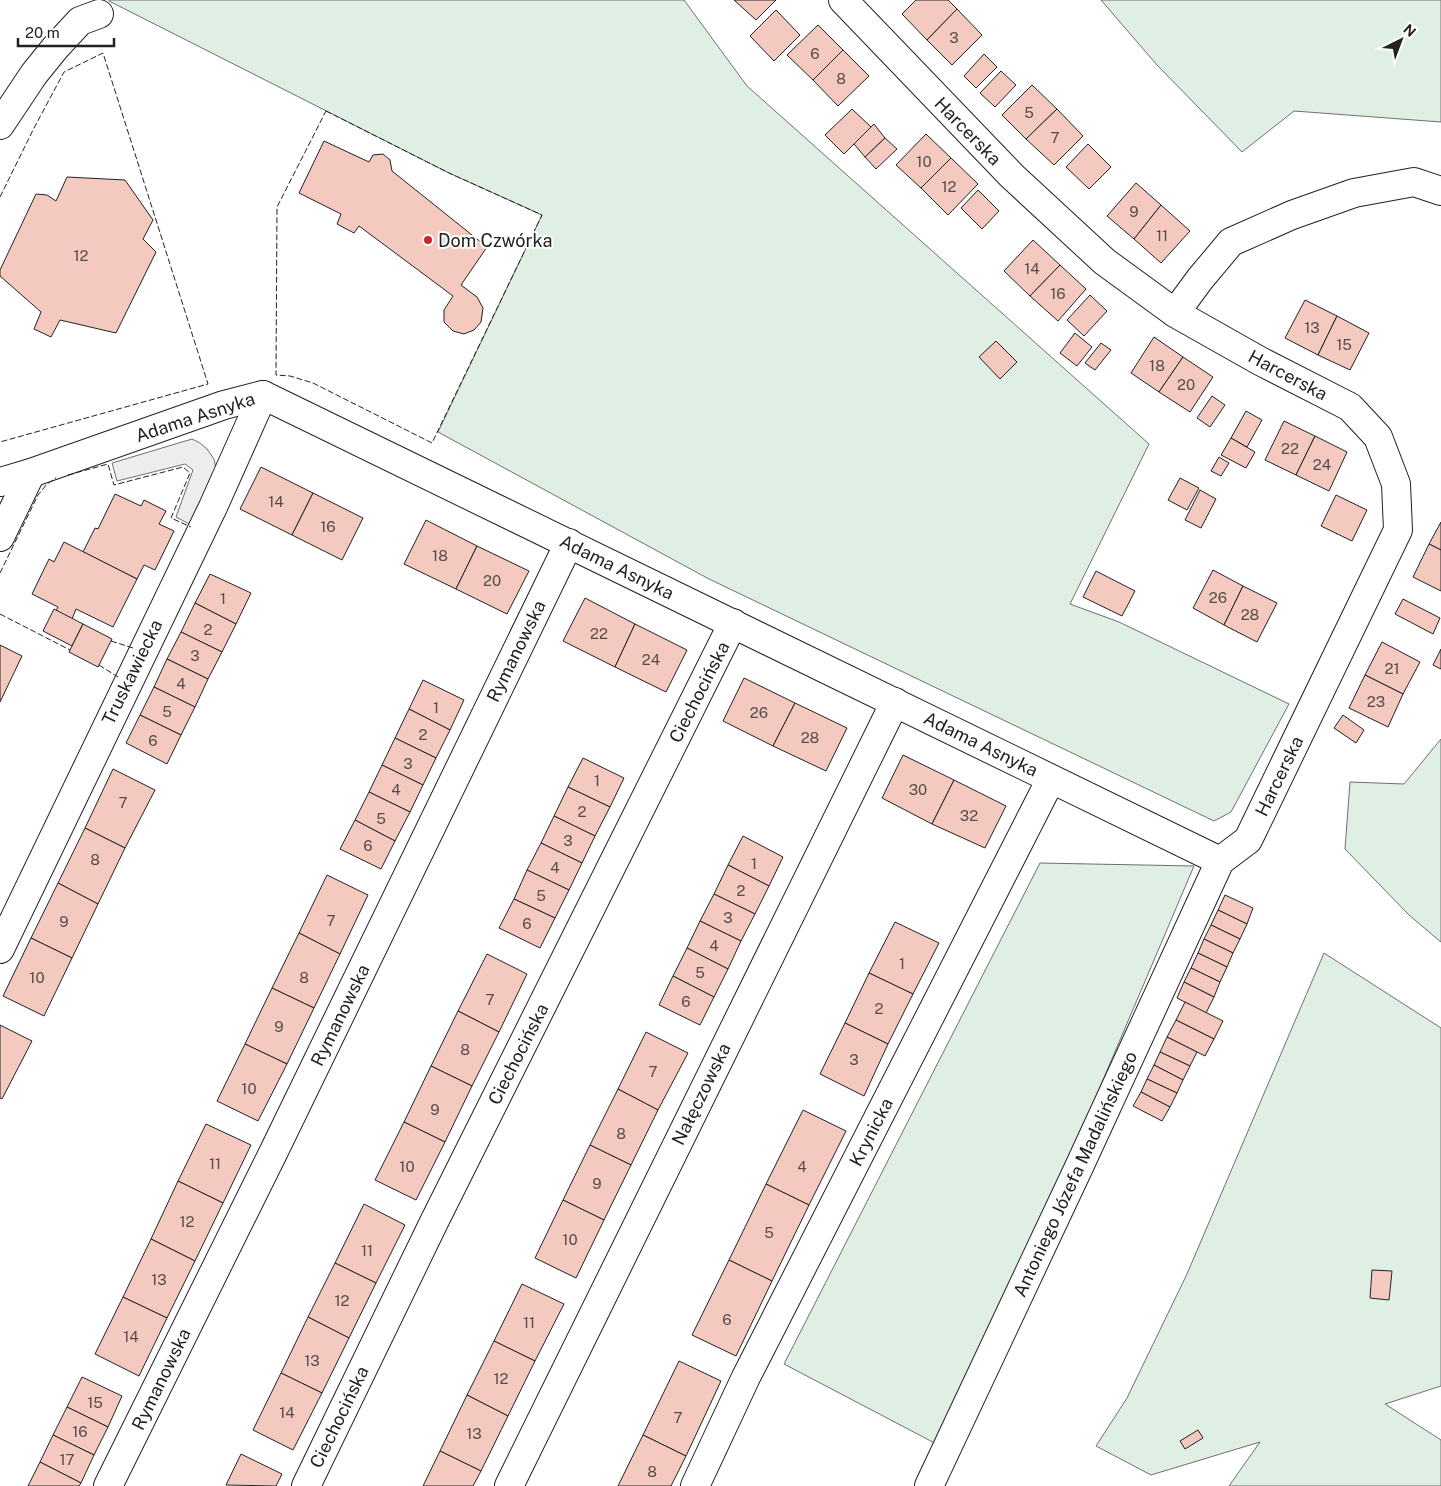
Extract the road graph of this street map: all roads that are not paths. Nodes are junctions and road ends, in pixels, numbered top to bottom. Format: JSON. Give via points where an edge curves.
{"nodes":[{"id":1,"x":842,"y":0,"type":"edge"},
{"id":2,"x":100,"y":14,"type":"dead end"},
{"id":3,"x":0,"y":125,"type":"edge"},
{"id":4,"x":1441,"y":192,"type":"edge"},
{"id":5,"x":1175,"y":313,"type":"junction"},
{"id":6,"x":263,"y":395,"type":"junction"},
{"id":7,"x":31,"y":473,"type":"junction"},
{"id":8,"x":0,"y":482,"type":"edge"},
{"id":9,"x":0,"y":537,"type":"edge"},
{"id":10,"x":569,"y":543,"type":"junction"},
{"id":11,"x":733,"y":623,"type":"junction"},
{"id":12,"x":894,"y":702,"type":"junction"},
{"id":13,"x":1051,"y":779,"type":"junction"},
{"id":14,"x":1220,"y":861,"type":"junction"},
{"id":15,"x":0,"y":949,"type":"edge"},
{"id":16,"x":108,"y":1486,"type":"edge"},
{"id":17,"x":306,"y":1486,"type":"edge"},
{"id":18,"x":509,"y":1486,"type":"edge"},
{"id":19,"x":695,"y":1486,"type":"edge"},
{"id":20,"x":929,"y":1486,"type":"edge"}],
"edges":[{"from":1,"to":5,"type":"street","name":"Harcerska","via":[[1012,176],[1105,262]]},
{"from":2,"to":3,"type":"street","via":[[80,21],[55,48]]},
{"from":4,"to":5,"type":"street","via":[[1414,182],[1354,193],[1292,215],[1231,242]]},
{"from":5,"to":14,"type":"street","name":"Harcerska","via":[[1350,407],[1378,437],[1396,484],[1398,530],[1248,840]]},
{"from":6,"to":7,"type":"street","name":"Adama Asnyka","via":[[224,405]]},
{"from":6,"to":10,"type":"street","name":"Adama Asnyka"},
{"from":6,"to":15,"type":"street","name":"Truskawiecka","via":[[213,507]]},
{"from":7,"to":8,"type":"street","name":"Adama Asnyka"},
{"from":7,"to":9,"type":"street"},
{"from":10,"to":11,"type":"street","name":"Adama Asnyka"},
{"from":10,"to":16,"type":"street","name":"Rymanowska"},
{"from":11,"to":12,"type":"street","name":"Adama Asnyka"},
{"from":11,"to":17,"type":"street","name":"Ciechocińska"},
{"from":12,"to":13,"type":"street","name":"Adama Asnyka"},
{"from":12,"to":18,"type":"street","name":"Nałęczowska"},
{"from":13,"to":14,"type":"street","name":"Adama Asnyka"},
{"from":13,"to":19,"type":"street","name":"Krynicka","via":[[746,1377]]},
{"from":14,"to":20,"type":"street","name":"Antoniego Józefa Madalińskiego"}]}
